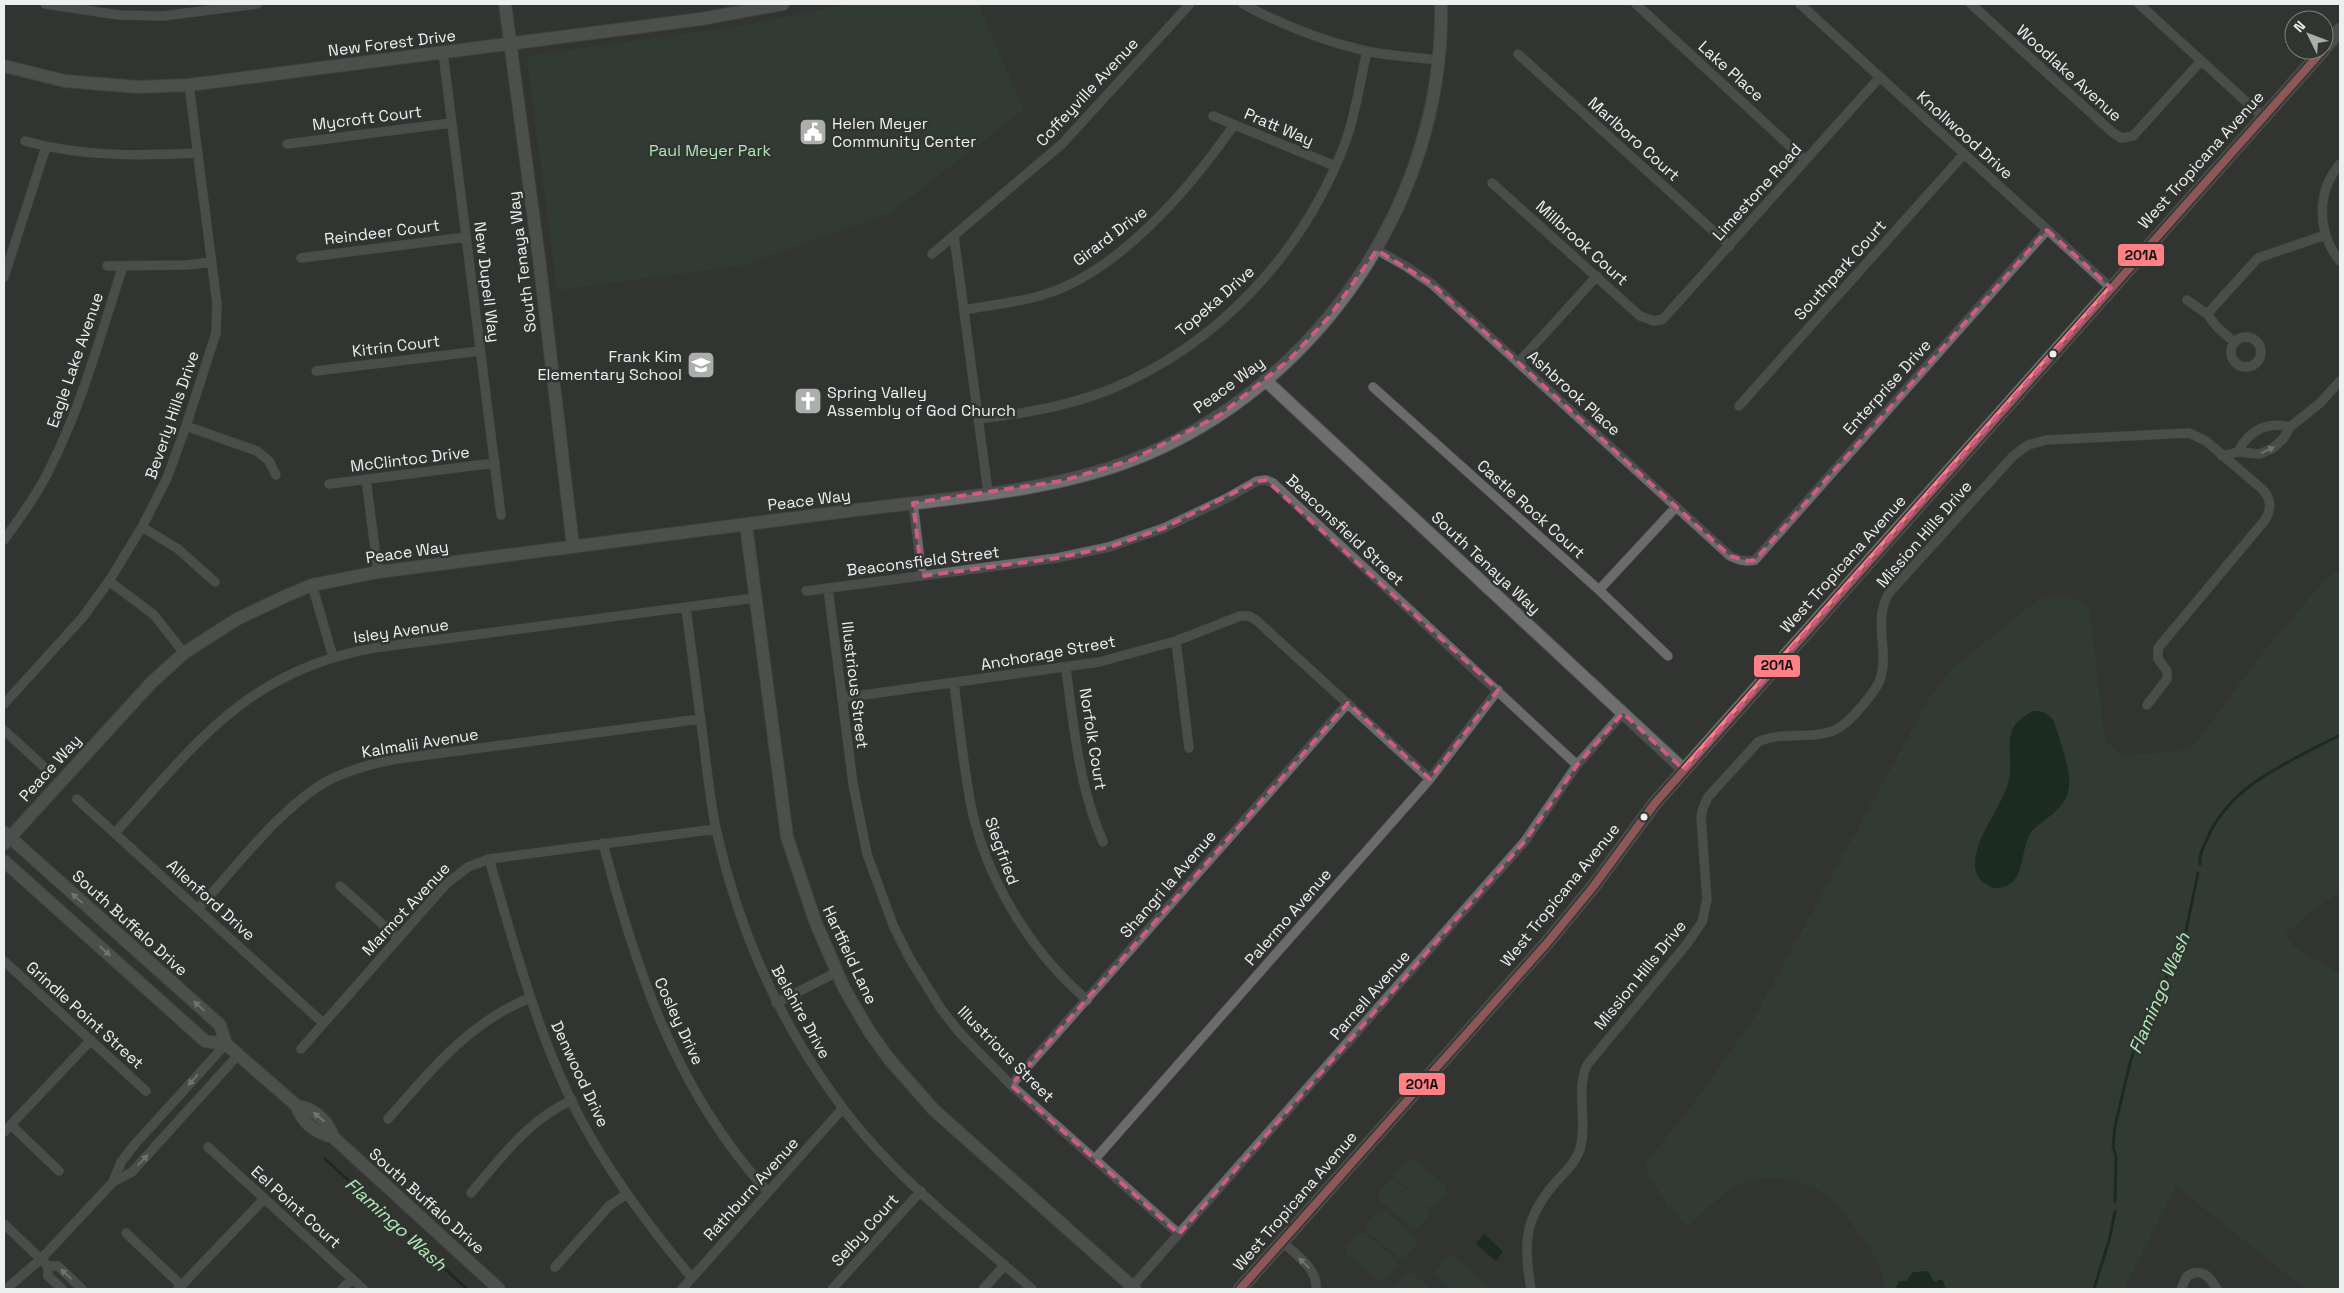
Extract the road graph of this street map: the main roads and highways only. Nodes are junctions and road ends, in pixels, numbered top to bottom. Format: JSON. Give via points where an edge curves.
{"nodes":[{"id":1,"x":2313,"y":60,"type":"edge"},
{"id":2,"x":1240,"y":1289,"type":"edge"}],
"edges":[{"from":1,"to":2,"type":"main road","name":"West Tropicana Avenue","via":[[1655,803],[1593,887],[1547,942]]}]}
